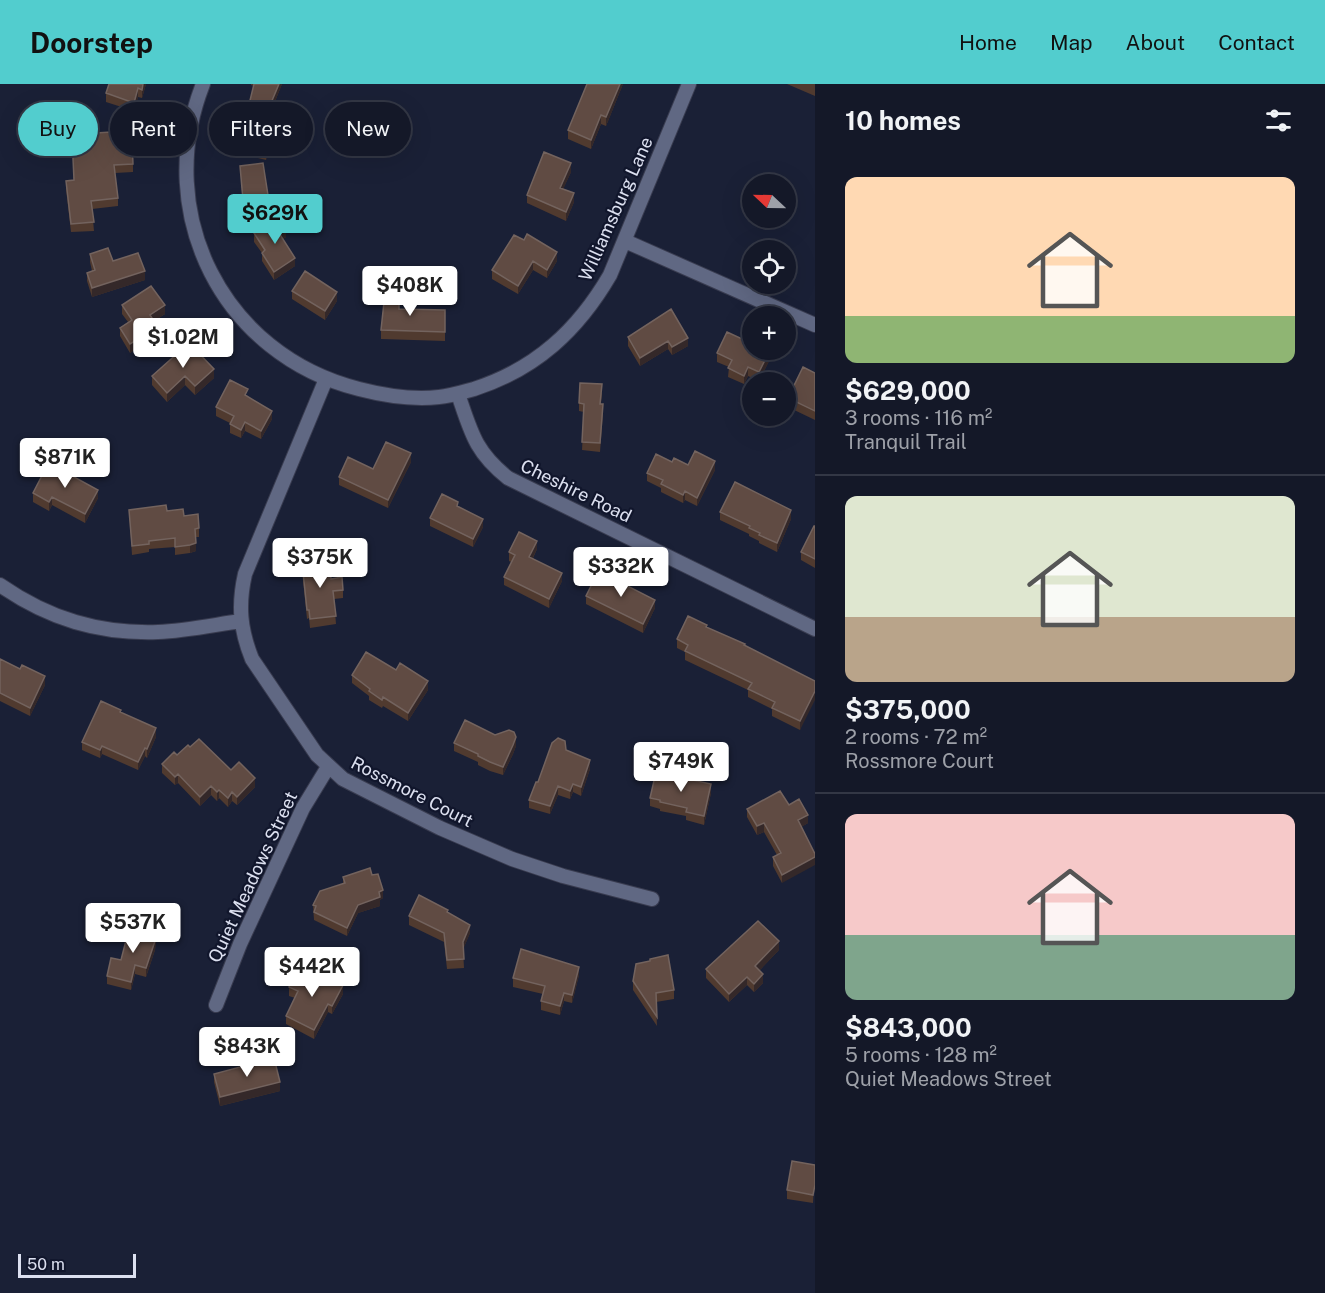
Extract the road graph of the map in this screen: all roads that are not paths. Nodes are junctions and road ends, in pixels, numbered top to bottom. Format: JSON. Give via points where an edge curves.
{"nodes":[{"id":1,"x":203,"y":84,"type":"edge"},
{"id":2,"x":689,"y":84,"type":"edge"},
{"id":3,"x":625,"y":241,"type":"junction"},
{"id":4,"x":815,"y":325,"type":"edge"},
{"id":5,"x":326,"y":379,"type":"junction"},
{"id":6,"x":458,"y":394,"type":"junction"},
{"id":7,"x":0,"y":585,"type":"edge"},
{"id":8,"x":241,"y":621,"type":"junction"},
{"id":9,"x":815,"y":629,"type":"edge"},
{"id":10,"x":328,"y":767,"type":"junction"},
{"id":11,"x":652,"y":899,"type":"dead end"},
{"id":12,"x":216,"y":1005,"type":"dead end"}],
"edges":[{"from":1,"to":5,"type":"street","name":"Williamsburg Lane","via":[[186,152],[188,206],[202,255],[233,308],[256,334],[281,355]]},
{"from":2,"to":3,"type":"street","name":"Williamsburg Lane"},
{"from":3,"to":4,"type":"street"},
{"from":3,"to":6,"type":"street","name":"Williamsburg Lane","via":[[596,298],[561,339],[511,374]]},
{"from":5,"to":6,"type":"street","name":"Williamsburg Lane","via":[[383,396]]},
{"from":5,"to":8,"type":"street","name":"Rossmore Court","via":[[245,574]]},
{"from":6,"to":9,"type":"street","name":"Cheshire Road","via":[[483,455],[508,478]]},
{"from":7,"to":8,"type":"street","via":[[50,614],[104,630],[159,632]]},
{"from":8,"to":10,"type":"street","name":"Rossmore Court","via":[[252,659]]},
{"from":10,"to":11,"type":"street","name":"Rossmore Court","via":[[361,790],[512,860]]},
{"from":10,"to":12,"type":"street","name":"Quiet Meadows Street","via":[[303,808]]}]}
